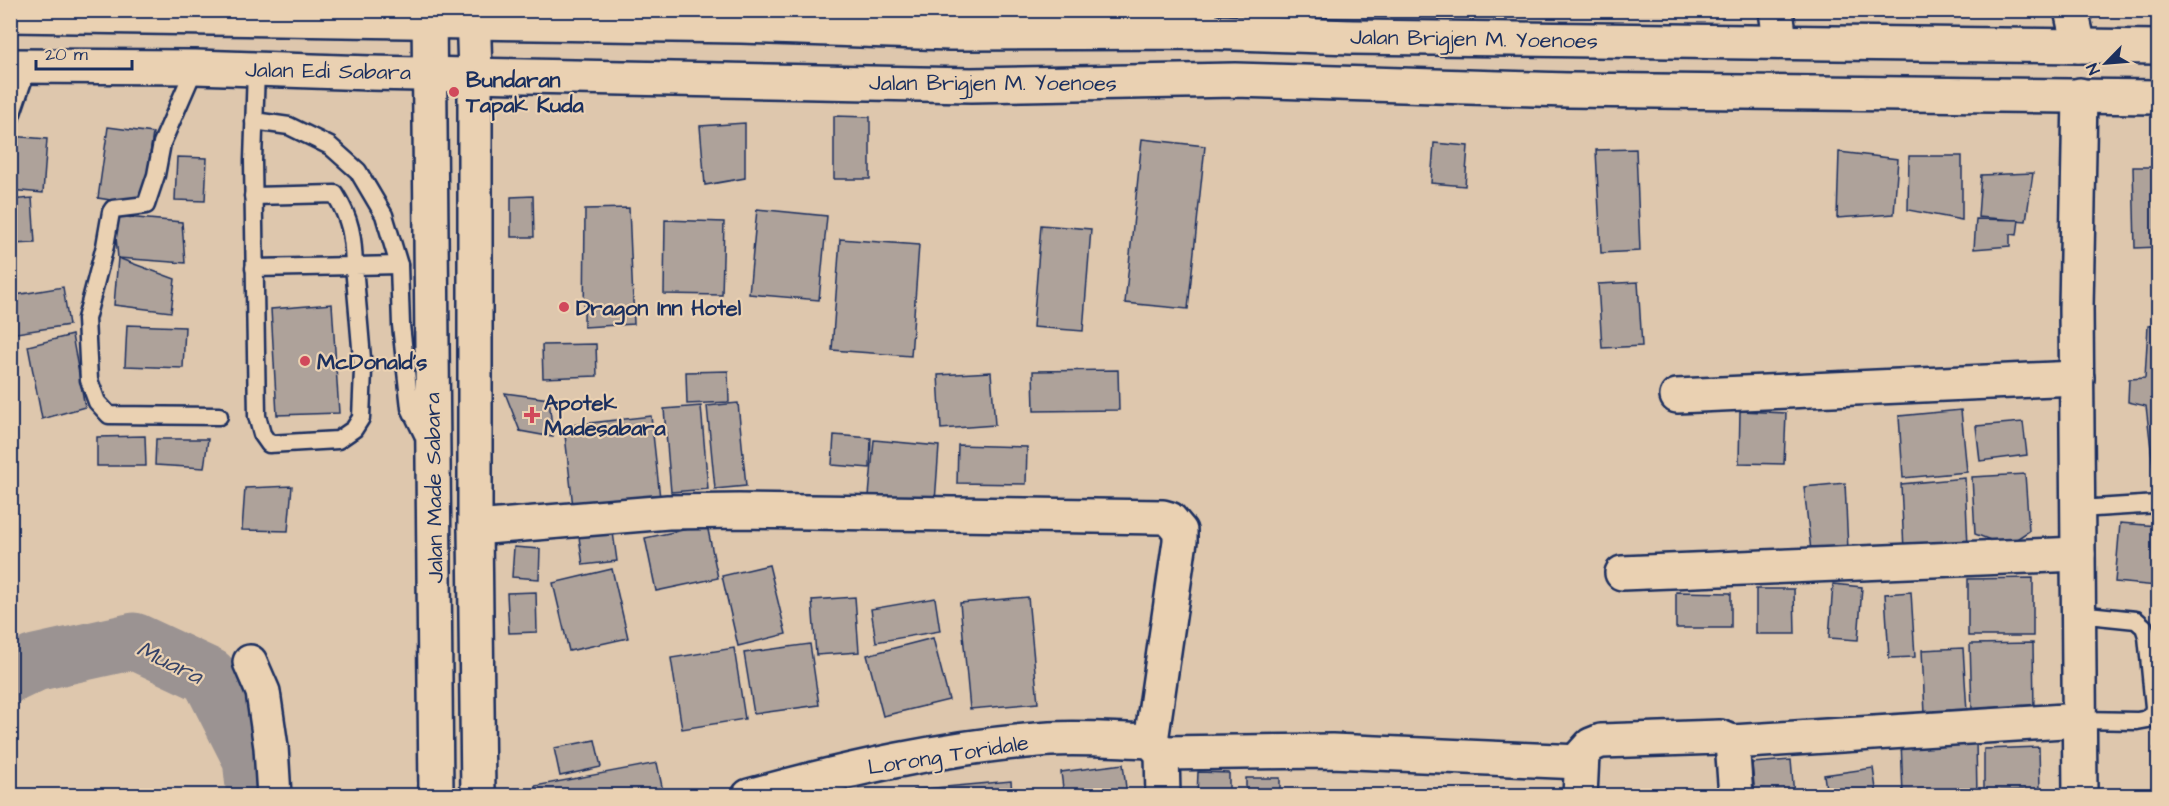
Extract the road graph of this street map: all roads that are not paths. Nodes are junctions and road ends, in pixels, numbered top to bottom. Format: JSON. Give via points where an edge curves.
{"nodes":[{"id":1,"x":2071,"y":10,"type":"edge"},
{"id":2,"x":10,"y":15,"type":"edge"},
{"id":3,"x":429,"y":16,"type":"edge"},
{"id":4,"x":473,"y":16,"type":"edge"},
{"id":5,"x":741,"y":18,"type":"edge"},
{"id":6,"x":1207,"y":21,"type":"edge"},
{"id":7,"x":952,"y":22,"type":"edge"},
{"id":8,"x":1065,"y":22,"type":"edge"},
{"id":9,"x":1304,"y":23,"type":"edge"},
{"id":10,"x":1778,"y":26,"type":"edge"},
{"id":11,"x":2079,"y":46,"type":"junction"},
{"id":12,"x":2158,"y":47,"type":"edge"},
{"id":13,"x":19,"y":66,"type":"edge"},
{"id":14,"x":195,"y":67,"type":"junction"},
{"id":15,"x":256,"y":69,"type":"junction"},
{"id":16,"x":429,"y":73,"type":"junction"},
{"id":17,"x":475,"y":74,"type":"junction"},
{"id":18,"x":2080,"y":94,"type":"junction"},
{"id":19,"x":2158,"y":97,"type":"edge"},
{"id":20,"x":10,"y":119,"type":"edge"},
{"id":21,"x":254,"y":121,"type":"junction"},
{"id":22,"x":254,"y":196,"type":"junction"},
{"id":23,"x":399,"y":265,"type":"junction"},
{"id":24,"x":354,"y":266,"type":"junction"},
{"id":25,"x":254,"y":268,"type":"junction"},
{"id":26,"x":2077,"y":378,"type":"junction"},
{"id":27,"x":1677,"y":396,"type":"dead end"},
{"id":28,"x":219,"y":416,"type":"dead end"},
{"id":29,"x":432,"y":456,"type":"junction"},
{"id":30,"x":2158,"y":504,"type":"edge"},
{"id":31,"x":2079,"y":509,"type":"junction"},
{"id":32,"x":475,"y":528,"type":"junction"},
{"id":33,"x":2078,"y":554,"type":"junction"},
{"id":34,"x":1622,"y":573,"type":"dead end"},
{"id":35,"x":2078,"y":614,"type":"junction"},
{"id":36,"x":250,"y":662,"type":"dead end"},
{"id":37,"x":2079,"y":720,"type":"junction"},
{"id":38,"x":1732,"y":742,"type":"junction"},
{"id":39,"x":1156,"y":747,"type":"junction"},
{"id":40,"x":1580,"y":762,"type":"junction"},
{"id":41,"x":274,"y":795,"type":"edge"},
{"id":42,"x":436,"y":795,"type":"edge"},
{"id":43,"x":478,"y":795,"type":"edge"},
{"id":44,"x":749,"y":795,"type":"edge"},
{"id":45,"x":1163,"y":795,"type":"edge"},
{"id":46,"x":1580,"y":795,"type":"edge"},
{"id":47,"x":1736,"y":795,"type":"edge"},
{"id":48,"x":2080,"y":795,"type":"edge"}],
"edges":[{"from":1,"to":11,"type":"street"},
{"from":2,"to":3,"type":"street"},
{"from":3,"to":4,"type":"street","name":"Jalan Brigjen M. Yoenoes"},
{"from":3,"to":16,"type":"street","name":"Jalan Made Sabara"},
{"from":4,"to":5,"type":"street","name":"Jalan Brigjen M. Yoenoes"},
{"from":4,"to":17,"type":"street","name":"Jalan Made Sabara"},
{"from":5,"to":7,"type":"street","name":"Jalan Brigjen M. Yoenoes"},
{"from":6,"to":8,"type":"street","name":"Jalan Brigjen M. Yoenoes","via":[[1096,26]]},
{"from":6,"to":9,"type":"street","name":"Jalan Brigjen M. Yoenoes"},
{"from":7,"to":8,"type":"street","name":"Jalan Brigjen M. Yoenoes"},
{"from":9,"to":10,"type":"street","name":"Jalan Brigjen M. Yoenoes"},
{"from":10,"to":11,"type":"street","name":"Jalan Brigjen M. Yoenoes","via":[[1904,45]]},
{"from":11,"to":12,"type":"street","name":"Jalan Brigjen M. Yoenoes"},
{"from":13,"to":14,"type":"street","name":"Jalan Edi Sabara"},
{"from":13,"to":20,"type":"lane"},
{"from":14,"to":15,"type":"street","name":"Jalan Edi Sabara"},
{"from":14,"to":28,"type":"lane","via":[[162,143],[146,205],[113,208],[111,212],[86,320],[89,380],[97,402],[109,415]]},
{"from":15,"to":16,"type":"street","name":"Jalan Edi Sabara"},
{"from":15,"to":21,"type":"lane"},
{"from":16,"to":17,"type":"street","name":"Jalan Edi Sabara"},
{"from":16,"to":29,"type":"street","name":"Jalan Made Sabara"},
{"from":17,"to":18,"type":"street","name":"Jalan Brigjen M. Yoenoes","via":[[971,85],[1235,80],[1568,90]]},
{"from":17,"to":32,"type":"street","name":"Jalan Made Sabara"},
{"from":18,"to":19,"type":"street","name":"Jalan Brigjen M. Yoenoes"},
{"from":18,"to":26,"type":"street"},
{"from":21,"to":22,"type":"lane"},
{"from":21,"to":23,"type":"lane","via":[[289,126],[330,146],[358,171],[384,215]]},
{"from":22,"to":24,"type":"lane","via":[[335,194],[347,213]]},
{"from":22,"to":25,"type":"lane"},
{"from":23,"to":24,"type":"lane"},
{"from":23,"to":29,"type":"lane","via":[[410,408]]},
{"from":24,"to":25,"type":"lane"},
{"from":24,"to":25,"type":"lane","via":[[363,370],[361,418],[354,429],[338,440],[269,444],[257,416]]},
{"from":26,"to":27,"type":"street"},
{"from":26,"to":31,"type":"street"},
{"from":29,"to":42,"type":"street","name":"Jalan Made Sabara"},
{"from":30,"to":31,"type":"lane"},
{"from":31,"to":33,"type":"street"},
{"from":32,"to":39,"type":"street","via":[[668,512],[1163,517],[1175,523],[1180,541]]},
{"from":32,"to":43,"type":"street","name":"Jalan Made Sabara"},
{"from":33,"to":34,"type":"street"},
{"from":33,"to":35,"type":"street"},
{"from":35,"to":37,"type":"street"},
{"from":35,"to":37,"type":"lane","via":[[2141,623],[2147,636],[2154,707],[2148,719],[2137,721]]},
{"from":36,"to":41,"type":"street","via":[[263,692],[272,747]]},
{"from":37,"to":38,"type":"street"},
{"from":37,"to":48,"type":"street"},
{"from":38,"to":40,"type":"street","via":[[1720,737],[1602,741],[1584,750]]},
{"from":38,"to":47,"type":"street"},
{"from":39,"to":40,"type":"street","name":"Lorong Toridale"},
{"from":39,"to":44,"type":"street","name":"Lorong Toridale","via":[[1052,739],[973,747],[825,775]]},
{"from":39,"to":45,"type":"street"},
{"from":40,"to":46,"type":"street"}]}
